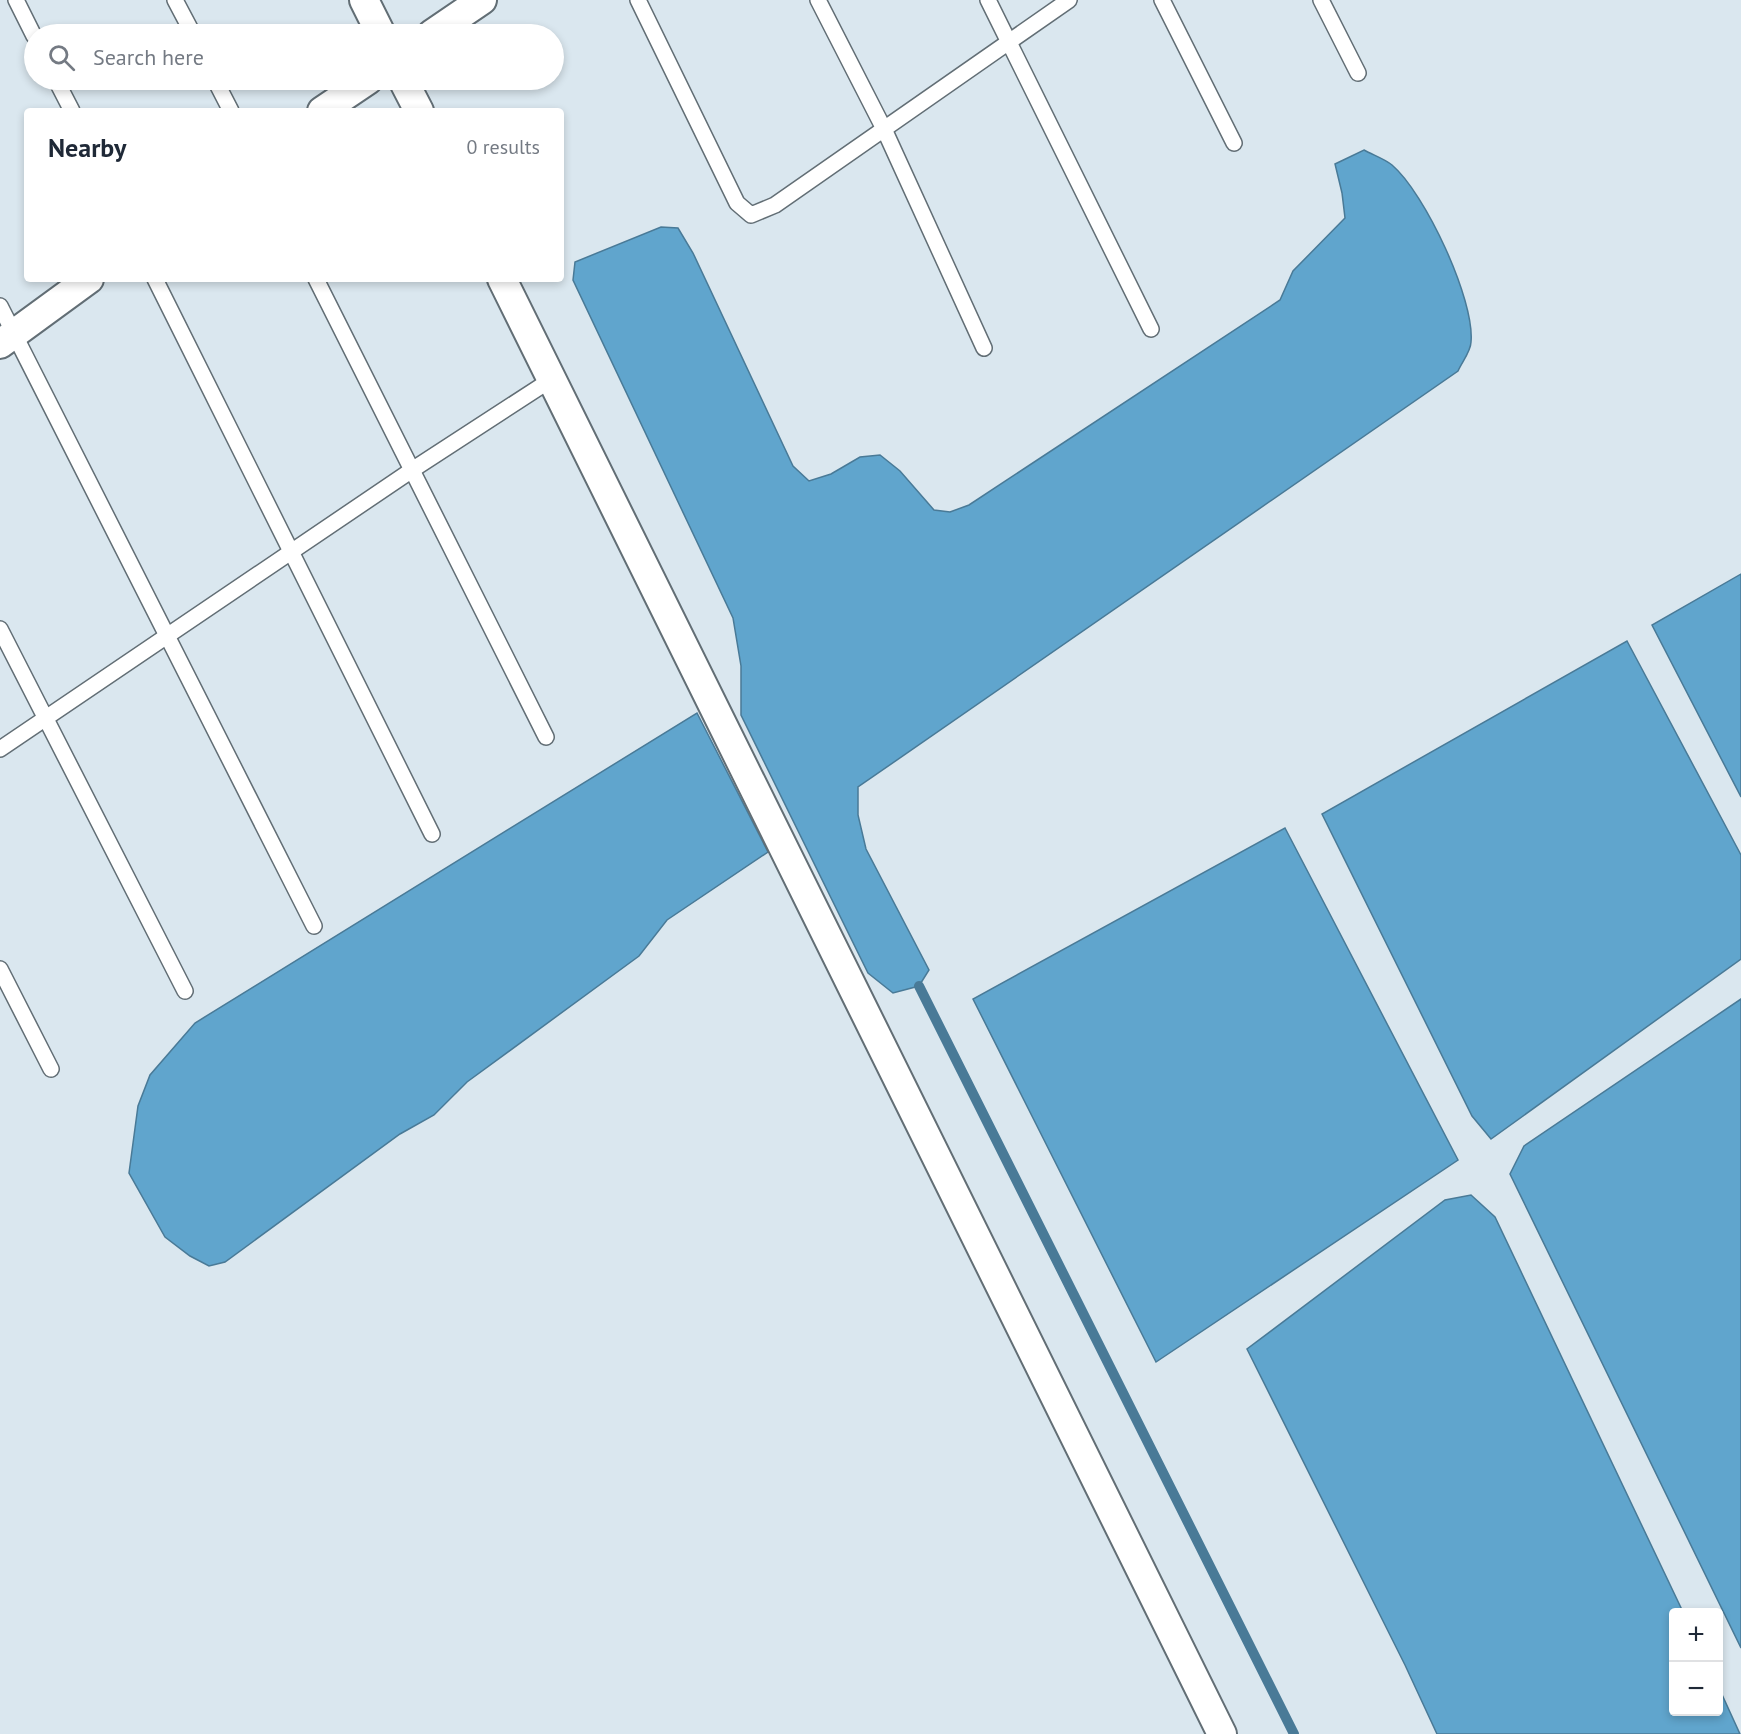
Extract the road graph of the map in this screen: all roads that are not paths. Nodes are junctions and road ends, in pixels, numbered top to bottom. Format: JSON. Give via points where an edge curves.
{"nodes":[{"id":1,"x":16,"y":0,"type":"edge"},
{"id":2,"x":175,"y":0,"type":"edge"},
{"id":3,"x":364,"y":0,"type":"edge"},
{"id":4,"x":482,"y":0,"type":"edge"},
{"id":5,"x":638,"y":0,"type":"edge"},
{"id":6,"x":818,"y":0,"type":"edge"},
{"id":7,"x":988,"y":0,"type":"edge"},
{"id":8,"x":1069,"y":0,"type":"edge"},
{"id":9,"x":1162,"y":0,"type":"edge"},
{"id":10,"x":1321,"y":0,"type":"edge"},
{"id":11,"x":28,"y":24,"type":"edge"},
{"id":12,"x":188,"y":24,"type":"edge"},
{"id":13,"x":376,"y":24,"type":"edge"},
{"id":14,"x":447,"y":24,"type":"edge"},
{"id":15,"x":1009,"y":42,"type":"junction"},
{"id":16,"x":1358,"y":73,"type":"dead end"},
{"id":17,"x":61,"y":90,"type":"edge"},
{"id":18,"x":220,"y":90,"type":"edge"},
{"id":19,"x":353,"y":90,"type":"edge"},
{"id":20,"x":408,"y":90,"type":"edge"},
{"id":21,"x":70,"y":108,"type":"edge"},
{"id":22,"x":229,"y":108,"type":"edge"},
{"id":23,"x":326,"y":108,"type":"edge"},
{"id":24,"x":417,"y":108,"type":"edge"},
{"id":25,"x":884,"y":129,"type":"junction"},
{"id":26,"x":1234,"y":143,"type":"dead end"},
{"id":27,"x":85,"y":282,"type":"edge"},
{"id":28,"x":156,"y":282,"type":"edge"},
{"id":29,"x":318,"y":282,"type":"edge"},
{"id":30,"x":503,"y":282,"type":"edge"},
{"id":31,"x":0,"y":306,"type":"edge"},
{"id":32,"x":1150,"y":329,"type":"dead end"},
{"id":33,"x":7,"y":339,"type":"edge"},
{"id":34,"x":984,"y":348,"type":"dead end"},
{"id":35,"x":552,"y":380,"type":"junction"},
{"id":36,"x":412,"y":470,"type":"junction"},
{"id":37,"x":291,"y":552,"type":"junction"},
{"id":38,"x":0,"y":629,"type":"edge"},
{"id":39,"x":167,"y":636,"type":"junction"},
{"id":40,"x":46,"y":718,"type":"junction"},
{"id":41,"x":546,"y":737,"type":"dead end"},
{"id":42,"x":0,"y":749,"type":"edge"},
{"id":43,"x":432,"y":834,"type":"dead end"},
{"id":44,"x":314,"y":926,"type":"dead end"},
{"id":45,"x":0,"y":969,"type":"edge"},
{"id":46,"x":185,"y":991,"type":"dead end"},
{"id":47,"x":51,"y":1069,"type":"dead end"},
{"id":48,"x":1222,"y":1734,"type":"edge"}],
"edges":[{"from":1,"to":11,"type":"lane"},
{"from":2,"to":12,"type":"lane"},
{"from":3,"to":13,"type":"street"},
{"from":4,"to":14,"type":"street"},
{"from":5,"to":25,"type":"lane","via":[[736,203],[751,215],[776,205]]},
{"from":6,"to":25,"type":"lane"},
{"from":7,"to":15,"type":"lane"},
{"from":8,"to":15,"type":"lane"},
{"from":9,"to":26,"type":"lane"},
{"from":10,"to":16,"type":"lane"},
{"from":15,"to":25,"type":"lane"},
{"from":15,"to":32,"type":"lane"},
{"from":17,"to":21,"type":"lane"},
{"from":18,"to":22,"type":"lane"},
{"from":19,"to":23,"type":"street"},
{"from":20,"to":24,"type":"street"},
{"from":25,"to":34,"type":"lane"},
{"from":27,"to":33,"type":"street"},
{"from":28,"to":37,"type":"lane"},
{"from":29,"to":36,"type":"lane"},
{"from":30,"to":35,"type":"street"},
{"from":31,"to":33,"type":"lane"},
{"from":33,"to":39,"type":"lane"},
{"from":35,"to":36,"type":"lane"},
{"from":35,"to":48,"type":"street"},
{"from":36,"to":37,"type":"lane"},
{"from":36,"to":41,"type":"lane"},
{"from":37,"to":39,"type":"lane"},
{"from":37,"to":43,"type":"lane"},
{"from":38,"to":40,"type":"lane"},
{"from":39,"to":40,"type":"lane"},
{"from":39,"to":44,"type":"lane"},
{"from":40,"to":42,"type":"lane"},
{"from":40,"to":46,"type":"lane"},
{"from":45,"to":47,"type":"lane"}]}
